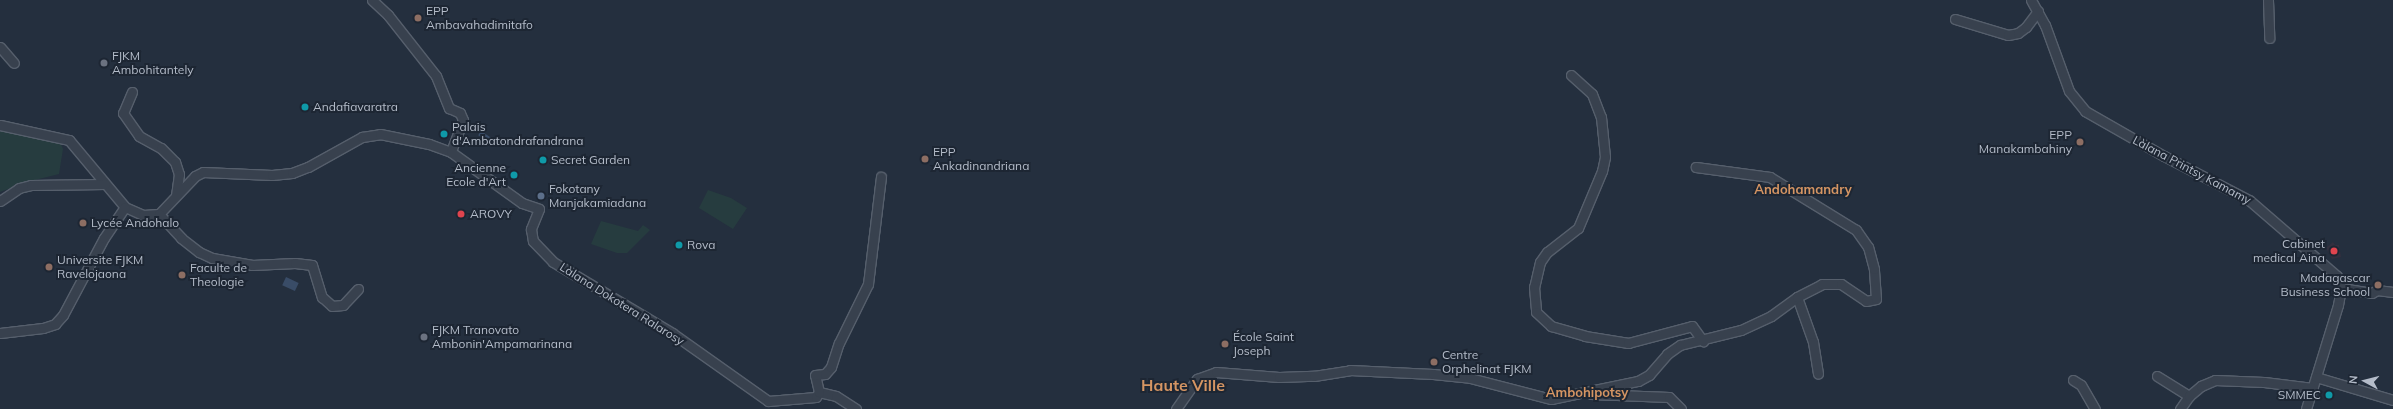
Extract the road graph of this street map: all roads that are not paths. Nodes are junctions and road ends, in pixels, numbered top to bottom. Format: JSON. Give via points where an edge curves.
{"nodes":[{"id":1,"x":372,"y":0,"type":"edge"},
{"id":2,"x":2030,"y":0,"type":"edge"},
{"id":3,"x":2268,"y":0,"type":"edge"},
{"id":4,"x":2038,"y":11,"type":"junction"},
{"id":5,"x":1955,"y":19,"type":"dead end"},
{"id":6,"x":2269,"y":38,"type":"dead end"},
{"id":7,"x":0,"y":47,"type":"edge"},
{"id":8,"x":14,"y":63,"type":"dead end"},
{"id":9,"x":1571,"y":74,"type":"dead end"},
{"id":10,"x":132,"y":92,"type":"dead end"},
{"id":11,"x":0,"y":125,"type":"edge"},
{"id":12,"x":451,"y":152,"type":"junction"},
{"id":13,"x":1696,"y":167,"type":"dead end"},
{"id":14,"x":881,"y":177,"type":"dead end"},
{"id":15,"x":105,"y":184,"type":"junction"},
{"id":16,"x":176,"y":196,"type":"junction"},
{"id":17,"x":0,"y":201,"type":"edge"},
{"id":18,"x":124,"y":207,"type":"junction"},
{"id":19,"x":159,"y":214,"type":"junction"},
{"id":20,"x":2341,"y":288,"type":"junction"},
{"id":21,"x":358,"y":289,"type":"dead end"},
{"id":22,"x":2393,"y":292,"type":"edge"},
{"id":23,"x":1797,"y":297,"type":"junction"},
{"id":24,"x":0,"y":333,"type":"edge"},
{"id":25,"x":1702,"y":341,"type":"junction"},
{"id":26,"x":1818,"y":374,"type":"dead end"},
{"id":27,"x":2157,"y":376,"type":"dead end"},
{"id":28,"x":2316,"y":377,"type":"junction"},
{"id":29,"x":2072,"y":380,"type":"dead end"},
{"id":30,"x":2313,"y":388,"type":"junction"},
{"id":31,"x":819,"y":392,"type":"junction"},
{"id":32,"x":1582,"y":393,"type":"junction"},
{"id":33,"x":2188,"y":396,"type":"junction"},
{"id":34,"x":2393,"y":400,"type":"edge"},
{"id":35,"x":856,"y":409,"type":"edge"},
{"id":36,"x":1176,"y":409,"type":"edge"},
{"id":37,"x":1680,"y":409,"type":"edge"},
{"id":38,"x":2094,"y":409,"type":"edge"},
{"id":39,"x":2180,"y":409,"type":"edge"},
{"id":40,"x":2306,"y":409,"type":"edge"}],
"edges":[{"from":1,"to":12,"type":"street","via":[[388,15],[436,76],[449,108],[460,113],[463,120]]},
{"from":2,"to":4,"type":"street","name":"Làlana Printsy Kamamy"},
{"from":3,"to":6,"type":"street"},
{"from":4,"to":5,"type":"street","via":[[2026,27],[2018,33],[2008,35]]},
{"from":4,"to":20,"type":"street","name":"Làlana Printsy Kamamy","via":[[2069,91],[2085,111],[2104,124],[2253,202],[2334,273]]},
{"from":7,"to":8,"type":"street"},
{"from":9,"to":25,"type":"street","via":[[1592,94],[1601,117],[1605,157],[1602,171],[1578,228],[1548,252],[1540,262],[1534,287],[1536,312],[1551,326],[1585,336],[1628,343],[1692,326]]},
{"from":10,"to":16,"type":"street","via":[[123,113],[139,136],[161,148],[175,162],[179,174]]},
{"from":11,"to":15,"type":"street","via":[[69,140]]},
{"from":12,"to":16,"type":"street","via":[[429,144],[380,134],[362,137],[292,173],[272,175],[204,172],[196,176]]},
{"from":12,"to":31,"type":"street","name":"Làlana Dokotera Ralarosy","via":[[522,203],[538,209],[531,230],[533,241],[554,262],[672,333],[768,401],[816,397]]},
{"from":13,"to":23,"type":"street","via":[[1721,168],[1770,177],[1856,230],[1868,247],[1874,269],[1876,299],[1866,301],[1841,284],[1822,284]]},
{"from":14,"to":31,"type":"street","via":[[868,284],[839,343],[831,367],[825,374],[815,375]]},
{"from":15,"to":17,"type":"street","via":[[31,185],[19,188]]},
{"from":15,"to":18,"type":"street"},
{"from":16,"to":19,"type":"street"},
{"from":18,"to":19,"type":"street","via":[[143,215]]},
{"from":18,"to":24,"type":"street","via":[[104,238],[63,315],[55,324],[43,328]]},
{"from":19,"to":21,"type":"street","via":[[181,238],[199,252],[212,258],[252,265],[312,265],[322,298],[332,306],[343,305]]},
{"from":20,"to":22,"type":"street","via":[[2372,293],[2377,290]]},
{"from":20,"to":28,"type":"street"},
{"from":23,"to":25,"type":"street","via":[[1771,316],[1741,330]]},
{"from":23,"to":26,"type":"street","via":[[1813,342]]},
{"from":25,"to":32,"type":"street","via":[[1680,345],[1667,354],[1649,375],[1638,381]]},
{"from":27,"to":33,"type":"street"},
{"from":28,"to":30,"type":"street"},
{"from":28,"to":34,"type":"street"},
{"from":29,"to":38,"type":"street","via":[[2081,385]]},
{"from":30,"to":33,"type":"street","via":[[2215,380]]},
{"from":30,"to":40,"type":"street"},
{"from":31,"to":35,"type":"street","via":[[836,396]]},
{"from":32,"to":36,"type":"street","via":[[1551,399],[1470,378],[1386,371],[1350,370],[1314,376],[1279,377],[1216,372],[1196,379]]},
{"from":32,"to":37,"type":"street","via":[[1669,397]]},
{"from":33,"to":39,"type":"street"}]}
